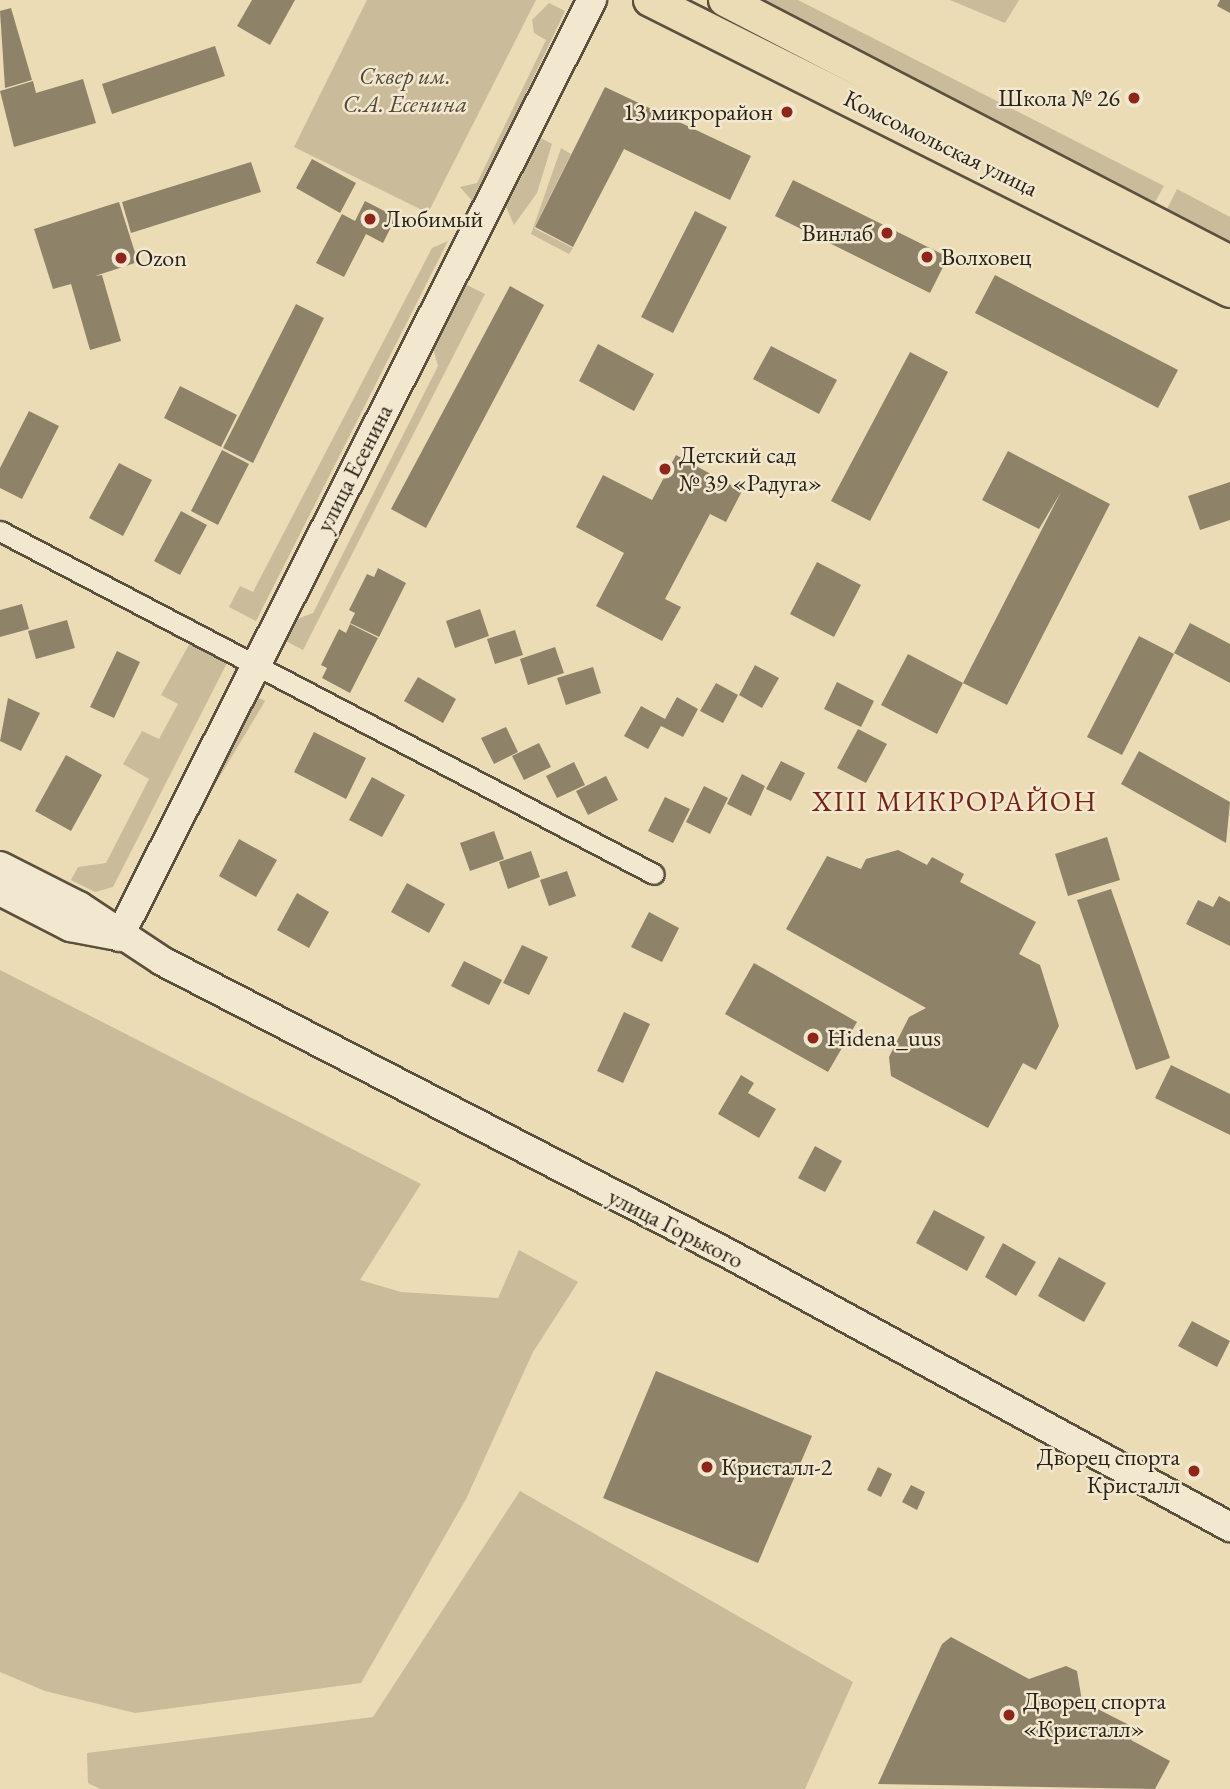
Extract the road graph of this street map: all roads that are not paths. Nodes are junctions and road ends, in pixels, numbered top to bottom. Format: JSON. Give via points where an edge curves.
{"nodes":[{"id":1,"x":592,"y":0,"type":"edge"},
{"id":2,"x":650,"y":0,"type":"edge"},
{"id":3,"x":725,"y":0,"type":"edge"},
{"id":4,"x":1230,"y":262,"type":"edge"},
{"id":5,"x":1230,"y":291,"type":"edge"},
{"id":6,"x":0,"y":531,"type":"edge"},
{"id":7,"x":254,"y":665,"type":"junction"},
{"id":8,"x":0,"y":866,"type":"edge"},
{"id":9,"x":654,"y":874,"type":"dead end"},
{"id":10,"x":0,"y":891,"type":"edge"},
{"id":11,"x":118,"y":937,"type":"junction"},
{"id":12,"x":1230,"y":1527,"type":"edge"}],
"edges":[{"from":1,"to":7,"type":"main road","name":"улица Есенина"},
{"from":2,"to":5,"type":"main road","name":"Комсомольская улица"},
{"from":3,"to":4,"type":"main road","name":"Комсомольская улица"},
{"from":6,"to":7,"type":"street"},
{"from":7,"to":9,"type":"street"},
{"from":7,"to":11,"type":"main road","name":"улица Есенина"},
{"from":8,"to":11,"type":"main road","name":"улица Горького","via":[[79,906]]},
{"from":10,"to":11,"type":"main road","name":"улица Горького","via":[[70,927]]},
{"from":11,"to":12,"type":"main road","name":"улица Горького","via":[[729,1254]]}]}
